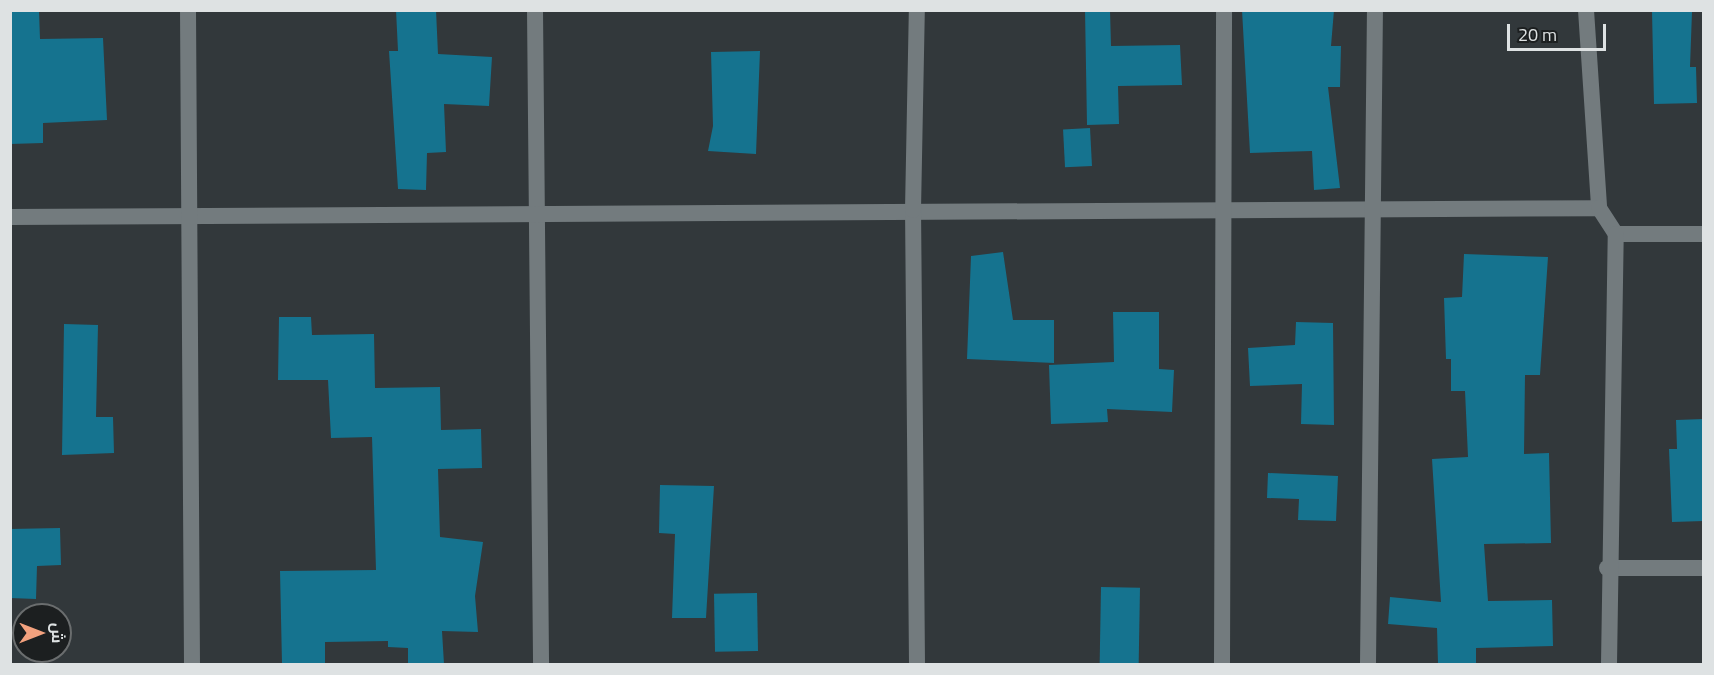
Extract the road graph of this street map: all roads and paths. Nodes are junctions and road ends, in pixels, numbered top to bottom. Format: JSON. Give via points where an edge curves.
{"nodes":[{"id":1,"x":188,"y":10,"type":"edge"},
{"id":2,"x":535,"y":10,"type":"edge"},
{"id":3,"x":918,"y":10,"type":"edge"},
{"id":4,"x":1224,"y":10,"type":"edge"},
{"id":5,"x":1375,"y":10,"type":"edge"},
{"id":6,"x":1586,"y":10,"type":"edge"},
{"id":7,"x":1376,"y":206,"type":"junction"},
{"id":8,"x":1222,"y":208,"type":"junction"},
{"id":9,"x":1599,"y":208,"type":"junction"},
{"id":10,"x":913,"y":210,"type":"junction"},
{"id":11,"x":534,"y":213,"type":"junction"},
{"id":12,"x":189,"y":215,"type":"junction"},
{"id":13,"x":10,"y":217,"type":"edge"},
{"id":14,"x":1616,"y":234,"type":"junction"},
{"id":15,"x":1704,"y":234,"type":"edge"},
{"id":16,"x":1608,"y":568,"type":"junction"},
{"id":17,"x":1704,"y":568,"type":"edge"},
{"id":18,"x":192,"y":664,"type":"edge"},
{"id":19,"x":541,"y":664,"type":"edge"},
{"id":20,"x":917,"y":664,"type":"edge"},
{"id":21,"x":1222,"y":664,"type":"edge"},
{"id":22,"x":1368,"y":664,"type":"edge"},
{"id":23,"x":1609,"y":664,"type":"edge"}],
"edges":[{"from":1,"to":12,"type":"street"},
{"from":2,"to":11,"type":"street"},
{"from":3,"to":10,"type":"street"},
{"from":4,"to":8,"type":"street"},
{"from":5,"to":7,"type":"street"},
{"from":6,"to":9,"type":"street"},
{"from":7,"to":8,"type":"street"},
{"from":7,"to":9,"type":"street"},
{"from":7,"to":22,"type":"street"},
{"from":8,"to":10,"type":"street"},
{"from":8,"to":21,"type":"street"},
{"from":9,"to":14,"type":"street"},
{"from":10,"to":11,"type":"street"},
{"from":10,"to":20,"type":"street"},
{"from":11,"to":12,"type":"street"},
{"from":11,"to":19,"type":"street"},
{"from":12,"to":13,"type":"street"},
{"from":12,"to":18,"type":"street"},
{"from":14,"to":15,"type":"street"},
{"from":14,"to":16,"type":"street"},
{"from":16,"to":17,"type":"street"},
{"from":16,"to":23,"type":"street"}]}
